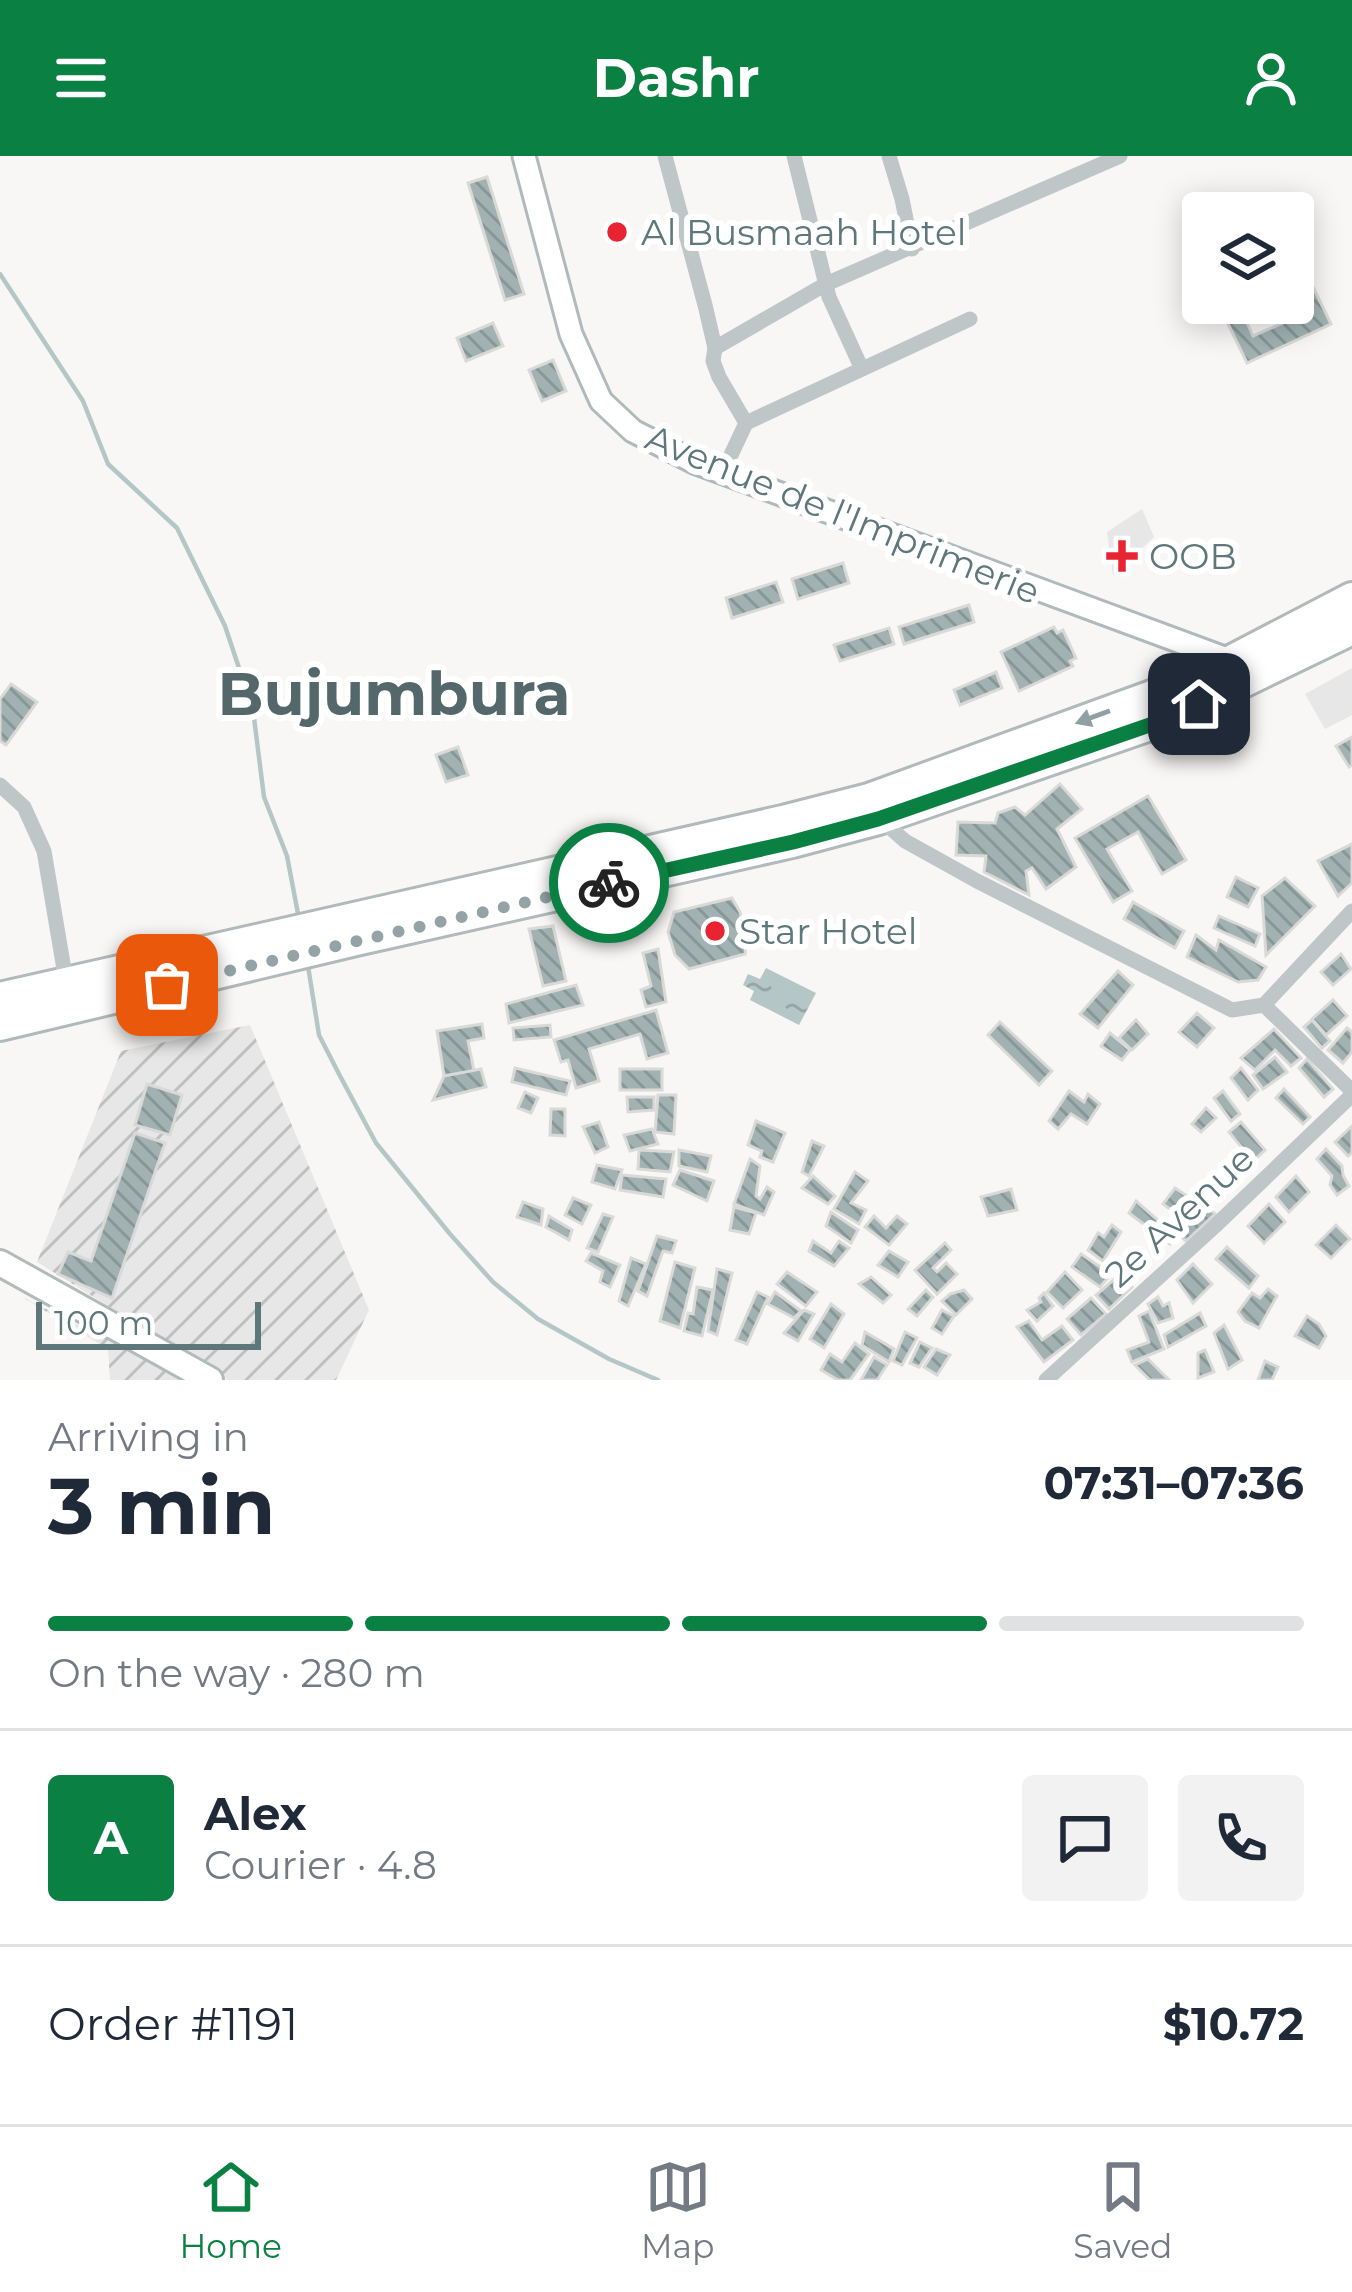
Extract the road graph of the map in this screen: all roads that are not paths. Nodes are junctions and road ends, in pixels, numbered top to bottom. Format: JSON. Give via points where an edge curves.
{"nodes":[{"id":1,"x":524,"y":156,"type":"edge"},
{"id":2,"x":665,"y":156,"type":"edge"},
{"id":3,"x":794,"y":156,"type":"edge"},
{"id":4,"x":889,"y":156,"type":"edge"},
{"id":5,"x":1120,"y":156,"type":"edge"},
{"id":6,"x":1091,"y":163,"type":"edge"},
{"id":7,"x":912,"y":248,"type":"junction"},
{"id":8,"x":826,"y":284,"type":"junction"},
{"id":9,"x":970,"y":319,"type":"dead end"},
{"id":10,"x":715,"y":348,"type":"junction"},
{"id":11,"x":861,"y":367,"type":"junction"},
{"id":12,"x":746,"y":423,"type":"junction"},
{"id":13,"x":723,"y":472,"type":"junction"},
{"id":14,"x":1352,"y":598,"type":"edge"},
{"id":15,"x":1352,"y":629,"type":"edge"},
{"id":16,"x":1231,"y":661,"type":"junction"},
{"id":17,"x":1270,"y":671,"type":"junction"},
{"id":18,"x":0,"y":785,"type":"edge"},
{"id":19,"x":873,"y":809,"type":"junction"},
{"id":20,"x":1352,"y":911,"type":"edge"},
{"id":21,"x":70,"y":996,"type":"junction"},
{"id":22,"x":0,"y":998,"type":"edge"},
{"id":23,"x":1264,"y":1005,"type":"junction"},
{"id":24,"x":0,"y":1025,"type":"edge"},
{"id":25,"x":1352,"y":1093,"type":"edge"},
{"id":26,"x":0,"y":1263,"type":"edge"},
{"id":27,"x":210,"y":1380,"type":"edge"},
{"id":28,"x":1046,"y":1380,"type":"edge"}],
"edges":[{"from":1,"to":13,"type":"street","name":"Avenue de l'Imprimerie","via":[[571,334],[602,401],[633,431]]},
{"from":2,"to":10,"type":"street"},
{"from":3,"to":8,"type":"street"},
{"from":4,"to":7,"type":"street"},
{"from":5,"to":6,"type":"street"},
{"from":6,"to":7,"type":"street"},
{"from":7,"to":8,"type":"street"},
{"from":8,"to":10,"type":"street"},
{"from":8,"to":11,"type":"street"},
{"from":9,"to":11,"type":"street"},
{"from":10,"to":12,"type":"street","via":[[719,377]]},
{"from":11,"to":12,"type":"street"},
{"from":12,"to":13,"type":"street"},
{"from":13,"to":16,"type":"street","name":"Avenue de l'Imprimerie"},
{"from":14,"to":16,"type":"highway"},
{"from":15,"to":17,"type":"highway"},
{"from":16,"to":17,"type":"street","name":"Avenue de l'Imprimerie"},
{"from":16,"to":19,"type":"highway","one_way":true},
{"from":17,"to":19,"type":"highway","via":[[1164,720]]},
{"from":18,"to":21,"type":"street","via":[[25,807],[44,851]]},
{"from":19,"to":21,"type":"highway"},
{"from":19,"to":23,"type":"street","via":[[904,841],[1232,1010]]},
{"from":20,"to":23,"type":"street"},
{"from":21,"to":22,"type":"highway"},
{"from":21,"to":24,"type":"highway"},
{"from":23,"to":25,"type":"street"},
{"from":25,"to":28,"type":"street","name":"2e Avenue"},
{"from":26,"to":27,"type":"main road"}]}
